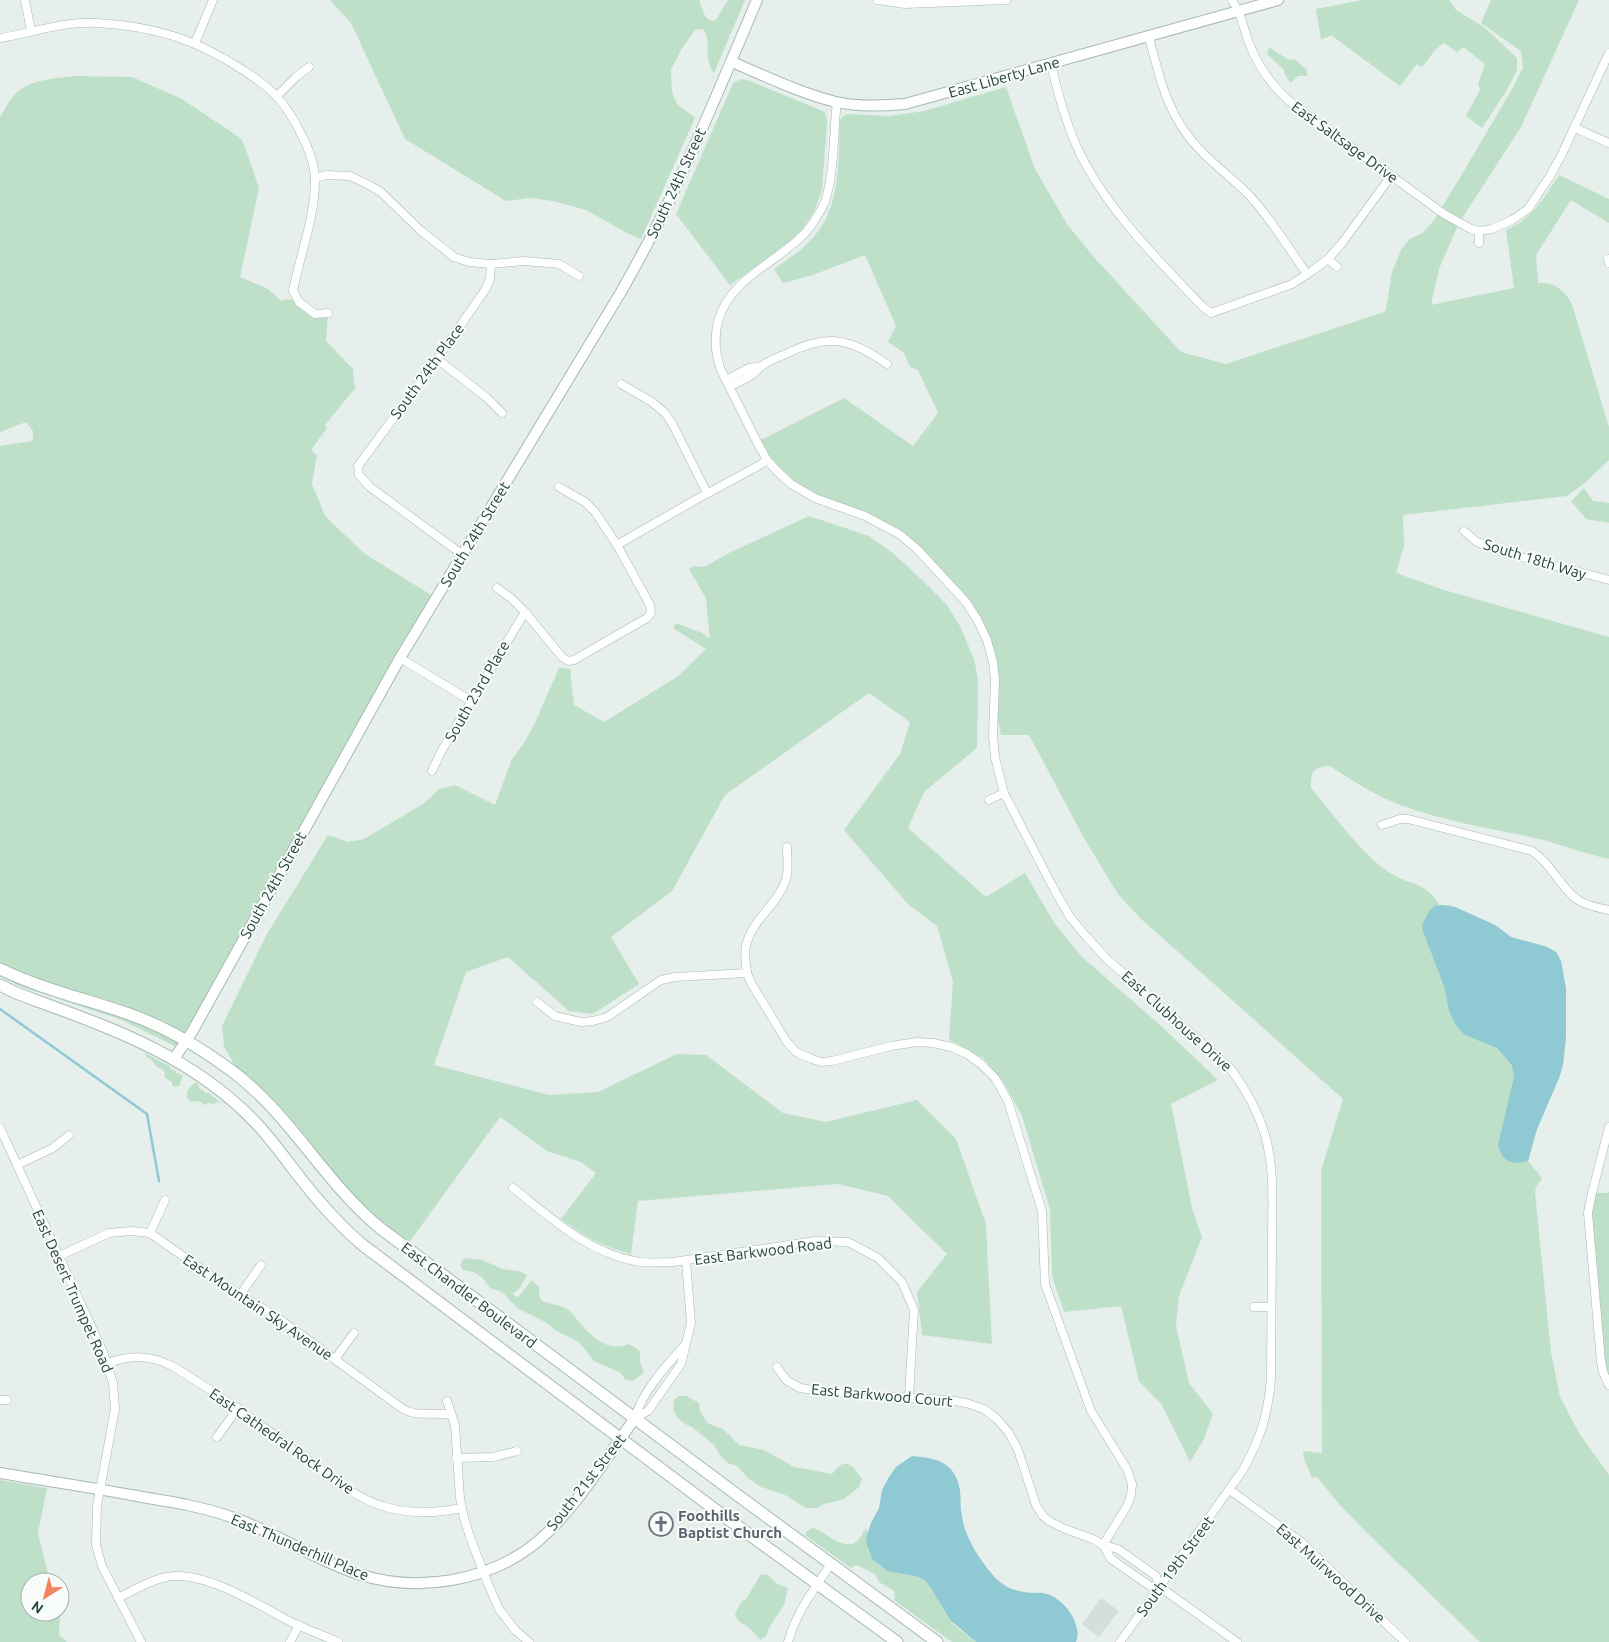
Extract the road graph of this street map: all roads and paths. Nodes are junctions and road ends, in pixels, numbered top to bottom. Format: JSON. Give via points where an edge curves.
{"nodes":[{"id":1,"x":25,"y":0,"type":"edge"},
{"id":2,"x":213,"y":0,"type":"edge"},
{"id":3,"x":757,"y":0,"type":"edge"},
{"id":4,"x":878,"y":0,"type":"edge"},
{"id":5,"x":1006,"y":0,"type":"edge"},
{"id":6,"x":1232,"y":0,"type":"edge"},
{"id":7,"x":1278,"y":0,"type":"edge"},
{"id":8,"x":1240,"y":5,"type":"edge"},
{"id":9,"x":32,"y":31,"type":"junction"},
{"id":10,"x":1149,"y":37,"type":"junction"},
{"id":11,"x":0,"y":38,"type":"edge"},
{"id":12,"x":195,"y":43,"type":"junction"},
{"id":13,"x":1609,"y":53,"type":"edge"},
{"id":14,"x":732,"y":62,"type":"junction"},
{"id":15,"x":1051,"y":64,"type":"junction"},
{"id":16,"x":309,"y":67,"type":"dead end"},
{"id":17,"x":277,"y":96,"type":"junction"},
{"id":18,"x":837,"y":102,"type":"junction"},
{"id":19,"x":1575,"y":128,"type":"junction"},
{"id":20,"x":1609,"y":143,"type":"edge"},
{"id":21,"x":1391,"y":176,"type":"junction"},
{"id":22,"x":315,"y":178,"type":"junction"},
{"id":23,"x":1479,"y":231,"type":"junction"},
{"id":24,"x":1479,"y":243,"type":"dead end"},
{"id":25,"x":1328,"y":258,"type":"junction"},
{"id":26,"x":491,"y":264,"type":"junction"},
{"id":27,"x":1337,"y":267,"type":"dead end"},
{"id":28,"x":1307,"y":274,"type":"junction"},
{"id":29,"x":579,"y":276,"type":"dead end"},
{"id":30,"x":328,"y":313,"type":"dead end"},
{"id":31,"x":437,"y":359,"type":"junction"},
{"id":32,"x":887,"y":364,"type":"dead end"},
{"id":33,"x":620,"y":384,"type":"dead end"},
{"id":34,"x":728,"y":384,"type":"junction"},
{"id":35,"x":502,"y":413,"type":"dead end"},
{"id":36,"x":767,"y":460,"type":"junction"},
{"id":37,"x":559,"y":487,"type":"dead end"},
{"id":38,"x":707,"y":493,"type":"junction"},
{"id":39,"x":1464,"y":531,"type":"dead end"},
{"id":40,"x":617,"y":545,"type":"junction"},
{"id":41,"x":463,"y":554,"type":"junction"},
{"id":42,"x":1609,"y":580,"type":"edge"},
{"id":43,"x":497,"y":588,"type":"dead end"},
{"id":44,"x":525,"y":612,"type":"junction"},
{"id":45,"x":400,"y":658,"type":"junction"},
{"id":46,"x":471,"y":700,"type":"junction"},
{"id":47,"x":432,"y":771,"type":"dead end"},
{"id":48,"x":1004,"y":794,"type":"junction"},
{"id":49,"x":989,"y":800,"type":"dead end"},
{"id":50,"x":1382,"y":825,"type":"dead end"},
{"id":51,"x":787,"y":847,"type":"dead end"},
{"id":52,"x":1609,"y":910,"type":"edge"},
{"id":53,"x":0,"y":969,"type":"edge"},
{"id":54,"x":747,"y":973,"type":"junction"},
{"id":55,"x":0,"y":985,"type":"edge"},
{"id":56,"x":538,"y":1002,"type":"dead end"},
{"id":57,"x":186,"y":1042,"type":"junction"},
{"id":58,"x":174,"y":1059,"type":"junction"},
{"id":59,"x":1609,"y":1127,"type":"edge"},
{"id":60,"x":0,"y":1128,"type":"edge"},
{"id":61,"x":68,"y":1135,"type":"dead end"},
{"id":62,"x":17,"y":1165,"type":"junction"},
{"id":63,"x":513,"y":1188,"type":"dead end"},
{"id":64,"x":164,"y":1200,"type":"dead end"},
{"id":65,"x":150,"y":1233,"type":"junction"},
{"id":66,"x":59,"y":1256,"type":"junction"},
{"id":67,"x":686,"y":1261,"type":"junction"},
{"id":68,"x":261,"y":1265,"type":"dead end"},
{"id":69,"x":240,"y":1295,"type":"junction"},
{"id":70,"x":1254,"y":1307,"type":"dead end"},
{"id":71,"x":1271,"y":1307,"type":"junction"},
{"id":72,"x":354,"y":1333,"type":"dead end"},
{"id":73,"x":685,"y":1345,"type":"junction"},
{"id":74,"x":335,"y":1360,"type":"junction"},
{"id":75,"x":108,"y":1363,"type":"junction"},
{"id":76,"x":777,"y":1367,"type":"dead end"},
{"id":77,"x":1608,"y":1383,"type":"edge"},
{"id":78,"x":909,"y":1397,"type":"junction"},
{"id":79,"x":447,"y":1401,"type":"dead end"},
{"id":80,"x":238,"y":1408,"type":"junction"},
{"id":81,"x":451,"y":1415,"type":"junction"},
{"id":82,"x":635,"y":1418,"type":"junction"},
{"id":83,"x":217,"y":1437,"type":"dead end"},
{"id":84,"x":621,"y":1438,"type":"junction"},
{"id":85,"x":517,"y":1451,"type":"dead end"},
{"id":86,"x":456,"y":1458,"type":"junction"},
{"id":87,"x":0,"y":1473,"type":"edge"},
{"id":88,"x":100,"y":1490,"type":"junction"},
{"id":89,"x":1230,"y":1490,"type":"junction"},
{"id":90,"x":462,"y":1508,"type":"junction"},
{"id":91,"x":1102,"y":1545,"type":"junction"},
{"id":92,"x":831,"y":1564,"type":"junction"},
{"id":93,"x":483,"y":1572,"type":"junction"},
{"id":94,"x":817,"y":1584,"type":"junction"},
{"id":95,"x":1160,"y":1587,"type":"junction"},
{"id":96,"x":118,"y":1598,"type":"junction"},
{"id":97,"x":299,"y":1625,"type":"junction"},
{"id":98,"x":141,"y":1642,"type":"edge"},
{"id":99,"x":290,"y":1642,"type":"edge"},
{"id":100,"x":338,"y":1642,"type":"edge"},
{"id":101,"x":529,"y":1642,"type":"edge"},
{"id":102,"x":788,"y":1642,"type":"edge"},
{"id":103,"x":897,"y":1642,"type":"edge"},
{"id":104,"x":937,"y":1642,"type":"edge"},
{"id":105,"x":1120,"y":1642,"type":"edge"},
{"id":106,"x":1236,"y":1642,"type":"edge"},
{"id":107,"x":1405,"y":1642,"type":"edge"}],
"edges":[{"from":1,"to":9,"type":"street"},
{"from":2,"to":12,"type":"street"},
{"from":3,"to":14,"type":"street","name":"South 24th Street"},
{"from":4,"to":5,"type":"street","via":[[905,4]]},
{"from":6,"to":8,"type":"street","name":"East Saltsage Drive"},
{"from":7,"to":8,"type":"street","name":"East Liberty Lane"},
{"from":8,"to":10,"type":"street","name":"East Liberty Lane"},
{"from":8,"to":21,"type":"street","name":"East Saltsage Drive","via":[[1246,34],[1264,72],[1281,94]]},
{"from":9,"to":11,"type":"street"},
{"from":9,"to":12,"type":"street","via":[[96,23],[138,27]]},
{"from":10,"to":15,"type":"street","name":"East Liberty Lane"},
{"from":10,"to":28,"type":"street","via":[[1172,113],[1202,153],[1261,208]]},
{"from":12,"to":17,"type":"street","via":[[218,54]]},
{"from":13,"to":19,"type":"street"},
{"from":14,"to":18,"type":"street","name":"East Liberty Lane"},
{"from":14,"to":41,"type":"street","name":"South 24th Street","via":[[638,262]]},
{"from":15,"to":18,"type":"street","name":"East Liberty Lane","via":[[905,104],[880,106]]},
{"from":15,"to":28,"type":"street","via":[[1069,126],[1082,157],[1108,200],[1203,307],[1211,313],[1283,287]]},
{"from":16,"to":17,"type":"street"},
{"from":17,"to":22,"type":"street","via":[[306,144]]},
{"from":18,"to":34,"type":"street","name":"East Clubhouse Drive","via":[[832,165],[823,206],[793,245],[734,290],[722,307],[715,347],[716,359]]},
{"from":19,"to":20,"type":"street"},
{"from":19,"to":23,"type":"street","via":[[1528,209],[1501,225]]},
{"from":21,"to":23,"type":"street","name":"East Saltsage Drive","via":[[1444,214]]},
{"from":21,"to":25,"type":"street"},
{"from":22,"to":26,"type":"street","via":[[350,176],[381,192],[454,257]]},
{"from":22,"to":30,"type":"street","via":[[310,227],[293,291],[299,302],[315,314]]},
{"from":23,"to":24,"type":"street"},
{"from":25,"to":27,"type":"street"},
{"from":25,"to":28,"type":"street"},
{"from":26,"to":29,"type":"street","via":[[524,261],[559,264]]},
{"from":26,"to":31,"type":"street","name":"South 24th Place","via":[[485,290]]},
{"from":31,"to":35,"type":"street"},
{"from":31,"to":41,"type":"street","name":"South 24th Place","via":[[358,466],[359,475],[370,487]]},
{"from":32,"to":34,"type":"street","via":[[863,348],[843,341],[810,343]]},
{"from":33,"to":38,"type":"street","via":[[665,413]]},
{"from":34,"to":36,"type":"street","name":"East Clubhouse Drive"},
{"from":36,"to":38,"type":"street"},
{"from":36,"to":48,"type":"street","name":"East Clubhouse Drive","via":[[791,484],[815,498],[865,516],[899,534],[966,602],[987,640],[993,662],[993,736]]},
{"from":37,"to":40,"type":"street","via":[[585,502]]},
{"from":38,"to":40,"type":"street"},
{"from":39,"to":42,"type":"street","name":"South 18th Way","via":[[1493,549]]},
{"from":40,"to":44,"type":"street","via":[[650,605],[651,613],[646,618],[568,661]]},
{"from":41,"to":45,"type":"street","name":"South 24th Street"},
{"from":43,"to":44,"type":"street"},
{"from":44,"to":46,"type":"street","name":"South 23rd Place"},
{"from":45,"to":46,"type":"street"},
{"from":45,"to":57,"type":"street","name":"South 24th Street"},
{"from":46,"to":47,"type":"street","name":"South 23rd Place"},
{"from":48,"to":49,"type":"street"},
{"from":48,"to":71,"type":"street","name":"East Clubhouse Drive","via":[[1070,917],[1108,959],[1230,1068],[1254,1106],[1265,1135],[1270,1164]]},
{"from":50,"to":52,"type":"street","via":[[1408,819],[1532,851],[1579,901]]},
{"from":51,"to":54,"type":"street","via":[[786,879],[780,893],[751,931],[746,946]]},
{"from":53,"to":57,"type":"main road","name":"East Chandler Boulevard","via":[[131,1015]]},
{"from":54,"to":56,"type":"street","via":[[662,980],[607,1017],[593,1021],[554,1016]]},
{"from":54,"to":91,"type":"street","via":[[787,1042],[796,1052],[812,1059],[832,1061],[908,1043],[933,1043],[967,1054],[995,1078],[1008,1101],[1042,1212],[1045,1284],[1091,1412],[1127,1469],[1132,1484],[1127,1506]]},
{"from":55,"to":58,"type":"main road","name":"East Chandler Boulevard","via":[[124,1034]]},
{"from":57,"to":58,"type":"street","name":"South 24th Street"},
{"from":57,"to":82,"type":"main road","name":"East Chandler Boulevard","via":[[232,1071],[271,1106],[366,1217]]},
{"from":58,"to":84,"type":"main road","name":"East Chandler Boulevard","via":[[218,1090],[256,1124],[319,1201],[358,1240]]},
{"from":59,"to":77,"type":"street","via":[[1588,1213],[1601,1361]]},
{"from":60,"to":62,"type":"street","name":"East Desert Trumpet Road"},
{"from":61,"to":62,"type":"street","via":[[53,1148]]},
{"from":62,"to":66,"type":"street","name":"East Desert Trumpet Road"},
{"from":63,"to":67,"type":"street","name":"East Barkwood Road","via":[[564,1228],[611,1254],[649,1263]]},
{"from":64,"to":65,"type":"street"},
{"from":65,"to":66,"type":"street","via":[[109,1233]]},
{"from":65,"to":69,"type":"street","name":"East Mountain Sky Avenue"},
{"from":66,"to":75,"type":"street","name":"East Desert Trumpet Road"},
{"from":67,"to":73,"type":"street","name":"South 21st Street","via":[[691,1323]]},
{"from":67,"to":78,"type":"street","name":"East Barkwood Road","via":[[816,1241],[848,1242],[878,1258],[902,1282],[914,1310]]},
{"from":68,"to":69,"type":"street"},
{"from":69,"to":74,"type":"street","name":"East Mountain Sky Avenue"},
{"from":70,"to":71,"type":"street"},
{"from":71,"to":89,"type":"street","name":"East Clubhouse Drive","via":[[1270,1398],[1264,1426],[1244,1470]]},
{"from":72,"to":74,"type":"street"},
{"from":73,"to":82,"type":"street","name":"South 21st Street","via":[[638,1406]]},
{"from":73,"to":82,"type":"street","name":"South 21st Street","via":[[681,1364],[672,1379],[648,1411]]},
{"from":74,"to":81,"type":"street","name":"East Mountain Sky Avenue","via":[[410,1413]]},
{"from":75,"to":80,"type":"street","name":"East Cathedral Rock Drive","via":[[135,1356],[163,1361]]},
{"from":75,"to":88,"type":"street","name":"East Desert Trumpet Road","via":[[115,1409]]},
{"from":76,"to":78,"type":"street","name":"East Barkwood Court","via":[[786,1380],[800,1388]]},
{"from":78,"to":91,"type":"street","name":"East Barkwood Court","via":[[966,1403],[984,1409],[1009,1433],[1043,1516]]},
{"from":79,"to":81,"type":"street"},
{"from":80,"to":83,"type":"street"},
{"from":80,"to":90,"type":"street","name":"East Cathedral Rock Drive","via":[[339,1482],[377,1504],[417,1512]]},
{"from":81,"to":86,"type":"street","via":[[455,1425]]},
{"from":82,"to":84,"type":"street","name":"South 21st Street"},
{"from":82,"to":92,"type":"main road","name":"East Chandler Boulevard"},
{"from":84,"to":93,"type":"street","name":"South 21st Street","via":[[550,1529],[526,1550]]},
{"from":84,"to":94,"type":"main road","name":"East Chandler Boulevard"},
{"from":85,"to":86,"type":"street","via":[[493,1457]]},
{"from":86,"to":90,"type":"street"},
{"from":87,"to":88,"type":"street","name":"East Thunderhill Place"},
{"from":88,"to":93,"type":"street","name":"East Thunderhill Place","via":[[189,1505],[232,1517],[333,1564],[374,1579],[429,1583]]},
{"from":88,"to":96,"type":"street","name":"East Desert Trumpet Road","via":[[96,1545],[102,1566]]},
{"from":89,"to":95,"type":"street","name":"South 19th Street"},
{"from":89,"to":107,"type":"street","name":"East Muirwood Drive","via":[[1300,1540]]},
{"from":90,"to":93,"type":"street"},
{"from":91,"to":95,"type":"street","name":"East Barkwood Court","via":[[1111,1559],[1150,1586]]},
{"from":91,"to":95,"type":"street","name":"East Barkwood Court","via":[[1118,1549],[1156,1576]]},
{"from":92,"to":94,"type":"street"},
{"from":92,"to":104,"type":"main road","name":"East Chandler Boulevard"},
{"from":93,"to":101,"type":"street","via":[[505,1619]]},
{"from":94,"to":102,"type":"street","via":[[801,1608]]},
{"from":94,"to":103,"type":"main road","name":"East Chandler Boulevard"},
{"from":95,"to":105,"type":"street","name":"South 19th Street"},
{"from":95,"to":106,"type":"street"},
{"from":96,"to":97,"type":"street","via":[[166,1577],[182,1576],[229,1590]]},
{"from":96,"to":98,"type":"street","name":"East Desert Trumpet Road"},
{"from":97,"to":99,"type":"street"},
{"from":97,"to":100,"type":"street"}]}
